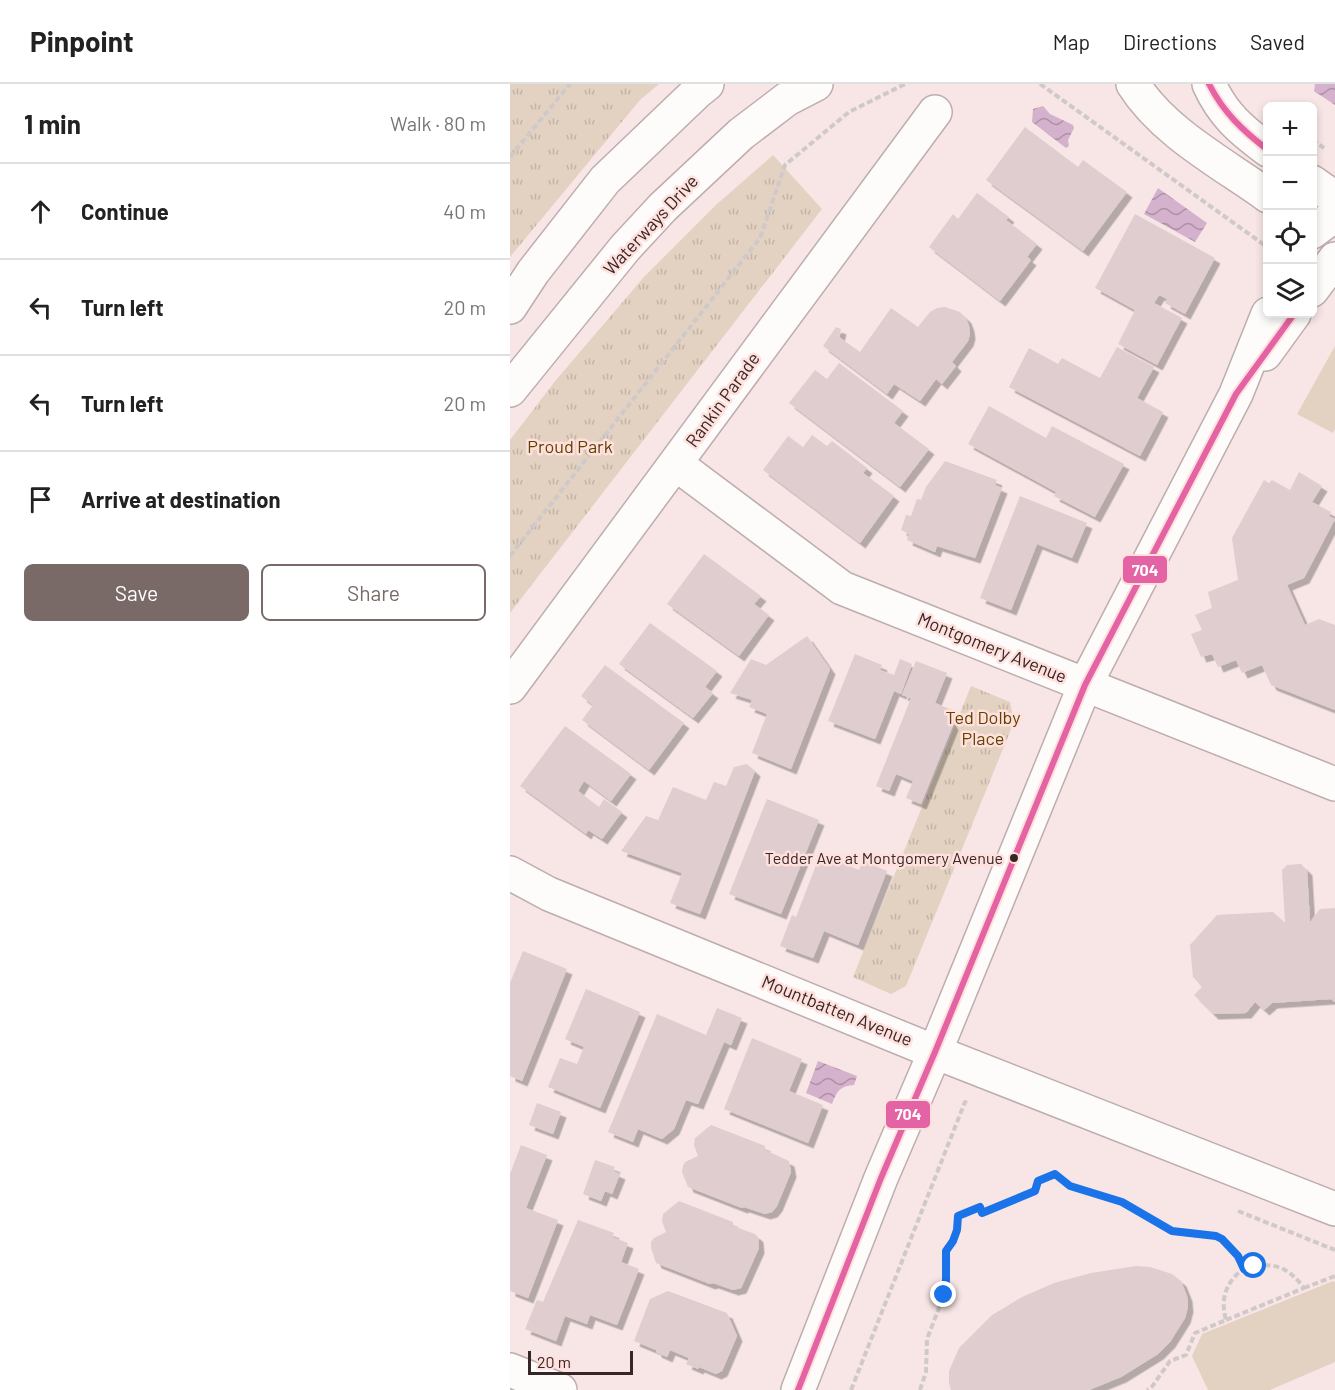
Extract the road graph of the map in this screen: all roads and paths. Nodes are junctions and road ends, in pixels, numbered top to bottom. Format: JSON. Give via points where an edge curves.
{"nodes":[{"id":1,"x":570,"y":84,"type":"edge"},
{"id":2,"x":707,"y":84,"type":"edge"},
{"id":3,"x":816,"y":84,"type":"edge"},
{"id":4,"x":905,"y":84,"type":"edge"},
{"id":5,"x":1041,"y":84,"type":"edge"},
{"id":6,"x":1132,"y":84,"type":"edge"},
{"id":7,"x":1209,"y":84,"type":"edge"},
{"id":8,"x":935,"y":112,"type":"dead end"},
{"id":9,"x":1263,"y":146,"type":"edge"},
{"id":10,"x":510,"y":157,"type":"edge"},
{"id":11,"x":1317,"y":185,"type":"edge"},
{"id":12,"x":1263,"y":192,"type":"edge"},
{"id":13,"x":1335,"y":198,"type":"edge"},
{"id":14,"x":1263,"y":244,"type":"edge"},
{"id":15,"x":1335,"y":259,"type":"edge"},
{"id":16,"x":1317,"y":283,"type":"edge"},
{"id":17,"x":510,"y":307,"type":"edge"},
{"id":18,"x":1266,"y":318,"type":"edge"},
{"id":19,"x":1291,"y":318,"type":"edge"},
{"id":20,"x":510,"y":390,"type":"edge"},
{"id":21,"x":1236,"y":394,"type":"junction"},
{"id":22,"x":676,"y":464,"type":"junction"},
{"id":23,"x":510,"y":556,"type":"edge"},
{"id":24,"x":1085,"y":685,"type":"junction"},
{"id":25,"x":510,"y":687,"type":"edge"},
{"id":26,"x":1335,"y":784,"type":"edge"},
{"id":27,"x":510,"y":873,"type":"edge"},
{"id":28,"x":935,"y":1052,"type":"junction"},
{"id":29,"x":976,"y":1107,"type":"dead end"},
{"id":30,"x":1335,"y":1209,"type":"edge"},
{"id":31,"x":1237,"y":1211,"type":"dead end"},
{"id":32,"x":1335,"y":1250,"type":"edge"},
{"id":33,"x":1244,"y":1269,"type":"junction"},
{"id":34,"x":1335,"y":1276,"type":"edge"},
{"id":35,"x":1304,"y":1288,"type":"junction"},
{"id":36,"x":1226,"y":1320,"type":"junction"},
{"id":37,"x":510,"y":1370,"type":"edge"},
{"id":38,"x":560,"y":1390,"type":"edge"},
{"id":39,"x":798,"y":1390,"type":"edge"},
{"id":40,"x":851,"y":1390,"type":"edge"},
{"id":41,"x":920,"y":1390,"type":"edge"},
{"id":42,"x":1147,"y":1390,"type":"edge"}],
"edges":[{"from":1,"to":10,"type":"path"},
{"from":2,"to":17,"type":"street","via":[[605,180],[532,272]]},
{"from":3,"to":20,"type":"street","name":"Waterways Drive","via":[[788,99],[741,134],[663,207]]},
{"from":4,"to":23,"type":"path","via":[[849,112],[785,165],[760,238]]},
{"from":5,"to":14,"type":"path"},
{"from":6,"to":12,"type":"street","via":[[1158,116]]},
{"from":7,"to":9,"type":"street","via":[[1232,123]]},
{"from":8,"to":22,"type":"street","name":"Rankin Parade"},
{"from":11,"to":13,"type":"street"},
{"from":15,"to":16,"type":"street"},
{"from":18,"to":21,"type":"street"},
{"from":19,"to":21,"type":"street"},
{"from":21,"to":24,"type":"street"},
{"from":22,"to":24,"type":"street","name":"Montgomery Avenue","via":[[842,588]]},
{"from":22,"to":25,"type":"street","name":"Rankin Parade"},
{"from":24,"to":26,"type":"street","name":"Montgomery Avenue"},
{"from":24,"to":28,"type":"street"},
{"from":27,"to":28,"type":"street","name":"Mountbatten Avenue","via":[[549,894]]},
{"from":28,"to":30,"type":"street","name":"Mountbatten Avenue"},
{"from":28,"to":39,"type":"street","via":[[880,1178]]},
{"from":29,"to":40,"type":"path","via":[[965,1102]]},
{"from":31,"to":32,"type":"path"},
{"from":33,"to":35,"type":"path","via":[[1263,1264],[1275,1266],[1292,1274]]},
{"from":33,"to":36,"type":"path","via":[[1235,1275],[1224,1296]]},
{"from":33,"to":41,"type":"path","via":[[1222,1239],[1172,1231],[1122,1202],[1070,1186],[1055,1174],[1038,1181],[1035,1191],[982,1213],[980,1207],[958,1216],[957,1230],[946,1251],[944,1295],[927,1339],[926,1372]]},
{"from":34,"to":35,"type":"path"},
{"from":35,"to":36,"type":"path"},
{"from":36,"to":42,"type":"path","via":[[1195,1333],[1186,1355],[1170,1361]]},
{"from":37,"to":38,"type":"street"}]}
